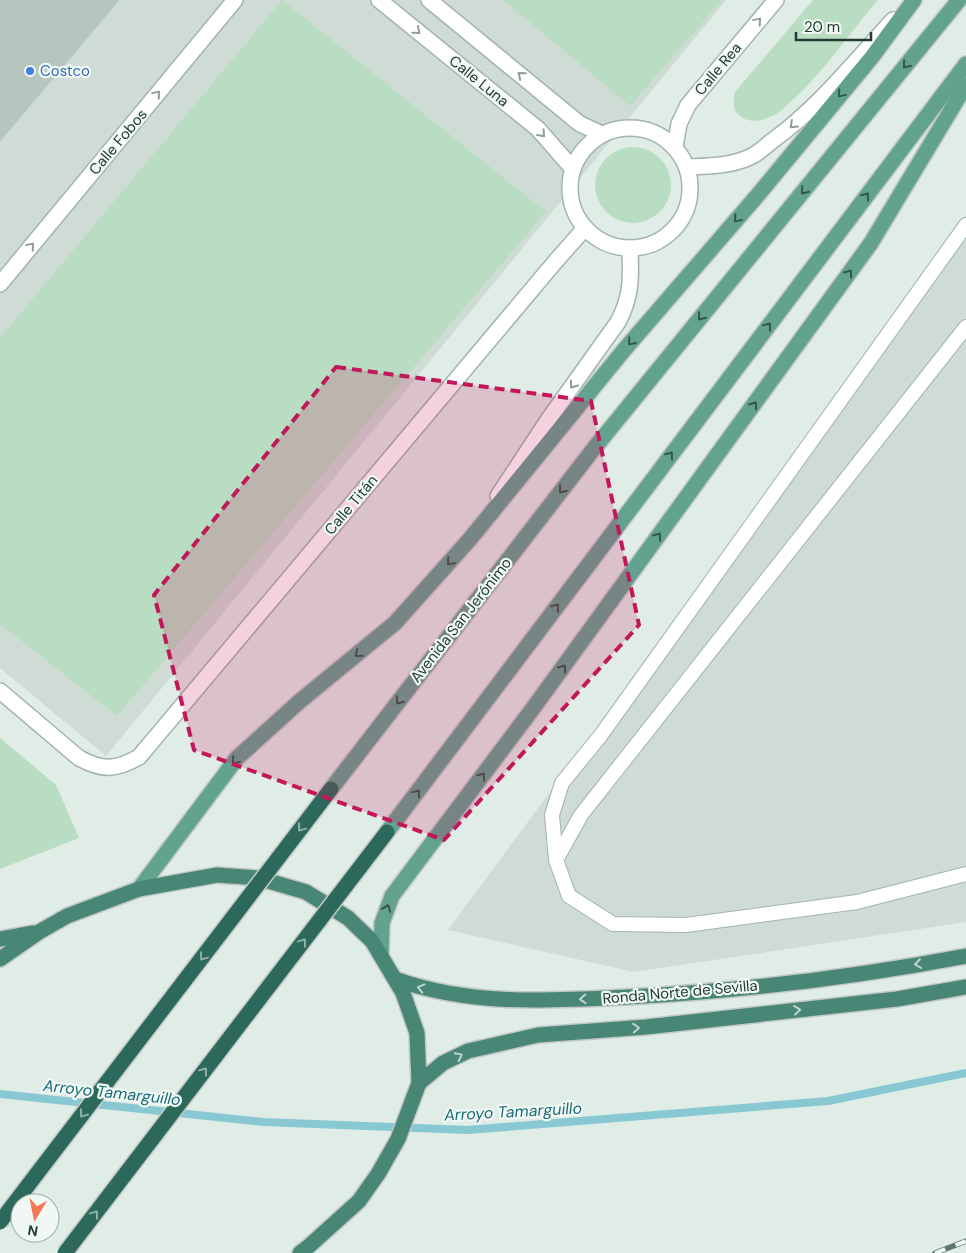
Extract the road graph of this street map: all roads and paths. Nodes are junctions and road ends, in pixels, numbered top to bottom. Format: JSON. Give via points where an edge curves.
{"nodes":[{"id":1,"x":235,"y":0,"type":"edge"},
{"id":2,"x":379,"y":0,"type":"edge"},
{"id":3,"x":429,"y":0,"type":"edge"},
{"id":4,"x":776,"y":0,"type":"edge"},
{"id":5,"x":912,"y":0,"type":"edge"},
{"id":6,"x":959,"y":0,"type":"edge"},
{"id":7,"x":966,"y":64,"type":"edge"},
{"id":8,"x":966,"y":85,"type":"edge"},
{"id":9,"x":602,"y":134,"type":"junction"},
{"id":10,"x":675,"y":147,"type":"junction"},
{"id":11,"x":687,"y":167,"type":"junction"},
{"id":12,"x":573,"y":169,"type":"junction"},
{"id":13,"x":966,"y":225,"type":"edge"},
{"id":14,"x":585,"y":228,"type":"junction"},
{"id":15,"x":630,"y":248,"type":"junction"},
{"id":16,"x":0,"y":284,"type":"edge"},
{"id":17,"x":966,"y":327,"type":"edge"},
{"id":18,"x":470,"y":539,"type":"junction"},
{"id":19,"x":0,"y":691,"type":"edge"},
{"id":20,"x":331,"y":789,"type":"joint"},
{"id":21,"x":387,"y":832,"type":"joint"},
{"id":22,"x":556,"y":860,"type":"junction"},
{"id":23,"x":966,"y":874,"type":"edge"},
{"id":24,"x":139,"y":889,"type":"junction"},
{"id":25,"x":39,"y":932,"type":"junction"},
{"id":26,"x":0,"y":939,"type":"edge"},
{"id":27,"x":381,"y":956,"type":"junction"},
{"id":28,"x":966,"y":956,"type":"edge"},
{"id":29,"x":0,"y":959,"type":"edge"},
{"id":30,"x":395,"y":979,"type":"junction"},
{"id":31,"x":966,"y":987,"type":"edge"},
{"id":32,"x":418,"y":1083,"type":"junction"},
{"id":33,"x":0,"y":1222,"type":"edge"},
{"id":34,"x":65,"y":1253,"type":"edge"},
{"id":35,"x":300,"y":1253,"type":"edge"}],
"edges":[{"from":16,"to":1,"type":"street","name":"Calle Fobos","one_way":true},
{"from":2,"to":12,"type":"street","name":"Calle Luna","one_way":true,"via":[[538,129]]},
{"from":9,"to":3,"type":"street","name":"Calle Luna","one_way":true,"via":[[580,124]]},
{"from":10,"to":4,"type":"street","name":"Calle Rea","one_way":true,"via":[[679,124],[688,105]]},
{"from":5,"to":11,"type":"street","one_way":true,"via":[[824,94],[754,155],[734,163]]},
{"from":5,"to":18,"type":"main road","one_way":true,"via":[[860,72],[624,350]]},
{"from":6,"to":20,"type":"main road","name":"Avenida San Jerónimo","one_way":true,"via":[[592,451]]},
{"from":21,"to":7,"type":"main road","one_way":true},
{"from":27,"to":8,"type":"main road","one_way":true,"via":[[382,923],[392,896],[534,707],[871,243]]},
{"from":9,"to":10,"type":"street","via":[[635,127],[657,134]]},
{"from":9,"to":12,"type":"street","via":[[584,149]]},
{"from":10,"to":11,"type":"street"},
{"from":11,"to":15,"type":"street","via":[[691,190],[680,222],[658,241]]},
{"from":12,"to":14,"type":"street","via":[[571,200]]},
{"from":13,"to":22,"type":"lane","via":[[601,735],[562,783],[552,815]]},
{"from":14,"to":15,"type":"street","via":[[605,243]]},
{"from":14,"to":19,"type":"street","name":"Calle Titán","via":[[140,757],[126,765],[93,766],[79,758]]},
{"from":15,"to":18,"type":"street","one_way":true,"via":[[630,293],[618,322],[548,420]]},
{"from":17,"to":22,"type":"lane","via":[[581,815]]},
{"from":18,"to":24,"type":"main road","one_way":true,"via":[[395,623],[237,758]]},
{"from":20,"to":33,"type":"highway","one_way":true,"bridge":true},
{"from":34,"to":21,"type":"highway","one_way":true,"bridge":true},
{"from":22,"to":23,"type":"lane","via":[[569,896],[613,924],[686,925],[857,902]]},
{"from":24,"to":25,"type":"highway","via":[[67,916]]},
{"from":24,"to":27,"type":"highway","via":[[217,875],[258,878],[306,892],[348,918],[372,940]]},
{"from":25,"to":26,"type":"highway"},
{"from":25,"to":29,"type":"highway"},
{"from":27,"to":30,"type":"highway"},
{"from":28,"to":30,"type":"highway","name":"Ronda Norte de Sevilla","one_way":true,"via":[[787,983],[553,1001],[472,998],[421,988]]},
{"from":30,"to":32,"type":"highway","via":[[417,1034]]},
{"from":32,"to":31,"type":"highway","name":"Ronda Norte de Sevilla","one_way":true,"via":[[443,1064],[468,1051],[538,1035],[646,1027],[898,999]]},
{"from":32,"to":35,"type":"highway","via":[[398,1139],[378,1174],[359,1201]]}]}
